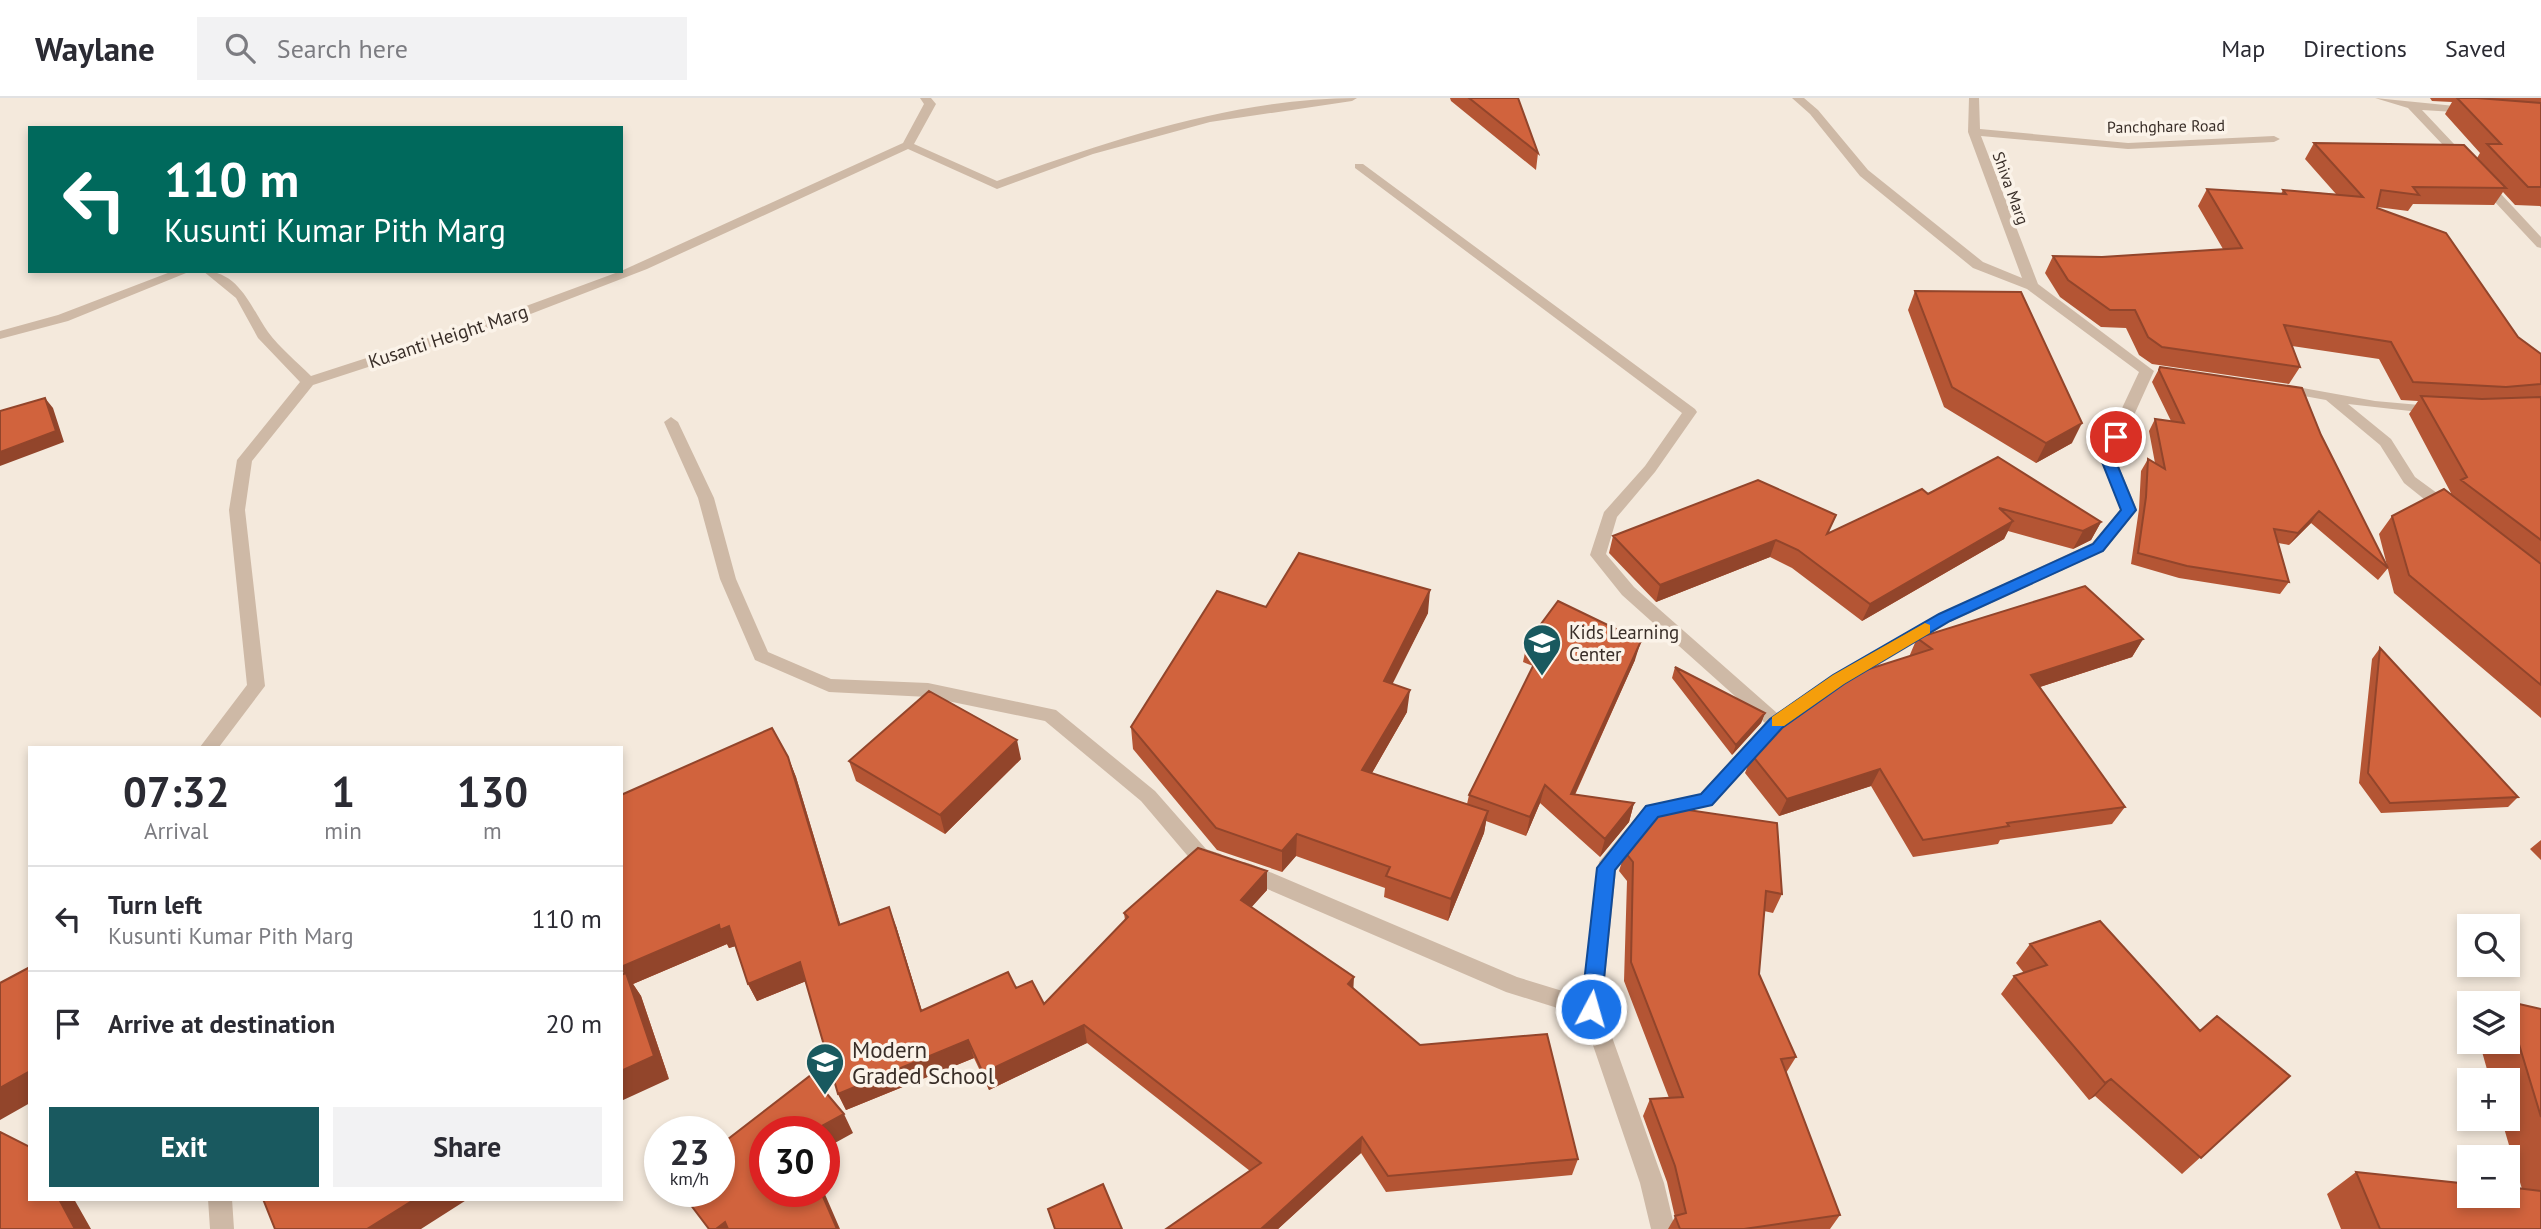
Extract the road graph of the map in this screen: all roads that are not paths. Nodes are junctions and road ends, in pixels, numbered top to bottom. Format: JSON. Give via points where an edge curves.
{"nodes":[{"id":1,"x":925,"y":98,"type":"edge"},
{"id":2,"x":1352,"y":98,"type":"edge"},
{"id":3,"x":1797,"y":98,"type":"edge"},
{"id":4,"x":1974,"y":98,"type":"edge"},
{"id":5,"x":2380,"y":98,"type":"edge"},
{"id":6,"x":2412,"y":106,"type":"junction"},
{"id":7,"x":2490,"y":112,"type":"edge"},
{"id":8,"x":1975,"y":132,"type":"junction"},
{"id":9,"x":2274,"y":139,"type":"dead end"},
{"id":10,"x":908,"y":145,"type":"junction"},
{"id":11,"x":1359,"y":166,"type":"dead end"},
{"id":12,"x":2541,"y":244,"type":"edge"},
{"id":13,"x":180,"y":273,"type":"edge"},
{"id":14,"x":212,"y":273,"type":"edge"},
{"id":15,"x":2032,"y":286,"type":"junction"},
{"id":16,"x":0,"y":335,"type":"edge"},
{"id":17,"x":308,"y":382,"type":"junction"},
{"id":18,"x":2262,"y":385,"type":"edge"},
{"id":19,"x":2329,"y":397,"type":"junction"},
{"id":20,"x":2454,"y":411,"type":"edge"},
{"id":21,"x":671,"y":422,"type":"dead end"},
{"id":22,"x":2460,"y":518,"type":"edge"},
{"id":23,"x":1776,"y":723,"type":"junction"},
{"id":24,"x":210,"y":746,"type":"edge"},
{"id":25,"x":1591,"y":1009,"type":"junction"},
{"id":26,"x":220,"y":1201,"type":"edge"},
{"id":27,"x":222,"y":1229,"type":"edge"},
{"id":28,"x":1663,"y":1229,"type":"edge"}],
"edges":[{"from":1,"to":10,"type":"street","via":[[930,104]]},
{"from":2,"to":10,"type":"street","via":[[1209,119],[1089,152],[997,185]]},
{"from":3,"to":15,"type":"street","via":[[1864,173],[1979,265]]},
{"from":4,"to":8,"type":"street","name":"Shiva Marg"},
{"from":5,"to":6,"type":"street"},
{"from":6,"to":7,"type":"street"},
{"from":6,"to":12,"type":"street"},
{"from":8,"to":9,"type":"street","name":"Panchghare Road","via":[[2128,146]]},
{"from":8,"to":15,"type":"street","name":"Shiva Marg"},
{"from":10,"to":17,"type":"street","name":"Kusanti Height Marg","via":[[642,266],[523,312]]},
{"from":11,"to":23,"type":"street","via":[[1690,412],[1610,516],[1598,555],[1628,591]]},
{"from":13,"to":16,"type":"street","via":[[63,318]]},
{"from":14,"to":17,"type":"street","via":[[241,296],[263,335]]},
{"from":15,"to":23,"type":"street","via":[[2153,371],[2107,457],[2129,510],[2098,547],[1944,618]]},
{"from":17,"to":24,"type":"street","via":[[245,460],[237,510],[256,686]]},
{"from":18,"to":19,"type":"street"},
{"from":19,"to":20,"type":"street"},
{"from":19,"to":22,"type":"street","via":[[2386,442],[2409,480]]},
{"from":21,"to":25,"type":"street","via":[[706,498],[728,579],[761,656],[829,685],[928,690],[1050,715],[1148,796],[1199,855],[1274,881],[1513,985]]},
{"from":23,"to":25,"type":"street","via":[[1706,800],[1652,811],[1606,868]]},
{"from":25,"to":28,"type":"street","via":[[1652,1183]]},
{"from":26,"to":27,"type":"street"}]}
